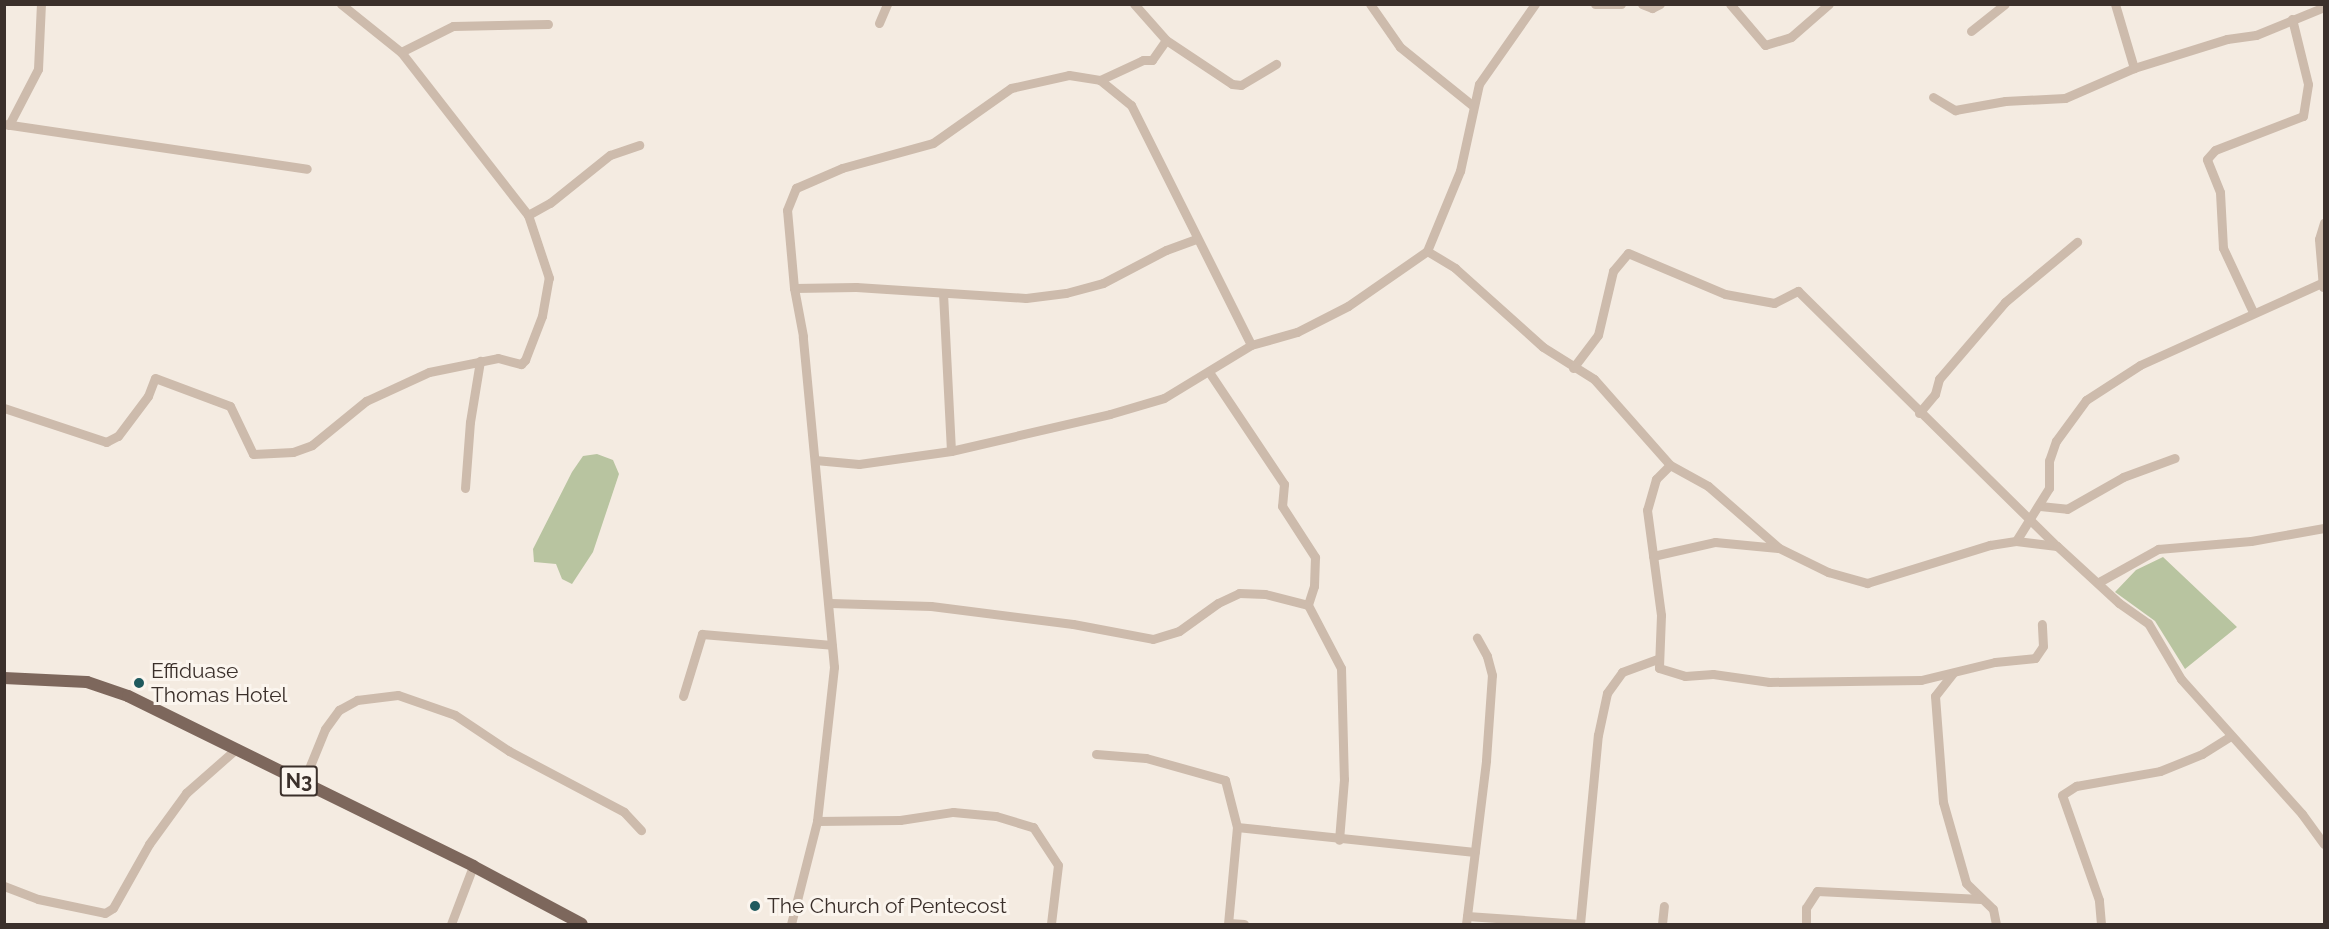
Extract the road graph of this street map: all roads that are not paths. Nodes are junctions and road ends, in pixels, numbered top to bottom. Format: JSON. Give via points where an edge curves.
{"nodes":[{"id":1,"x":41,"y":4,"type":"edge"},
{"id":2,"x":341,"y":4,"type":"edge"},
{"id":3,"x":887,"y":4,"type":"edge"},
{"id":4,"x":1134,"y":4,"type":"edge"},
{"id":5,"x":1370,"y":4,"type":"edge"},
{"id":6,"x":1594,"y":4,"type":"edge"},
{"id":7,"x":1621,"y":4,"type":"edge"},
{"id":8,"x":1642,"y":4,"type":"edge"},
{"id":9,"x":1660,"y":4,"type":"edge"},
{"id":10,"x":1730,"y":4,"type":"edge"},
{"id":11,"x":1828,"y":4,"type":"edge"},
{"id":12,"x":2005,"y":4,"type":"edge"},
{"id":13,"x":2115,"y":4,"type":"edge"},
{"id":14,"x":1534,"y":5,"type":"edge"},
{"id":15,"x":2325,"y":7,"type":"edge"},
{"id":16,"x":2292,"y":19,"type":"junction"},
{"id":17,"x":879,"y":23,"type":"dead end"},
{"id":18,"x":548,"y":24,"type":"dead end"},
{"id":19,"x":1971,"y":32,"type":"dead end"},
{"id":20,"x":1166,"y":40,"type":"junction"},
{"id":21,"x":401,"y":52,"type":"junction"},
{"id":22,"x":1276,"y":64,"type":"dead end"},
{"id":23,"x":2134,"y":68,"type":"junction"},
{"id":24,"x":1100,"y":80,"type":"junction"},
{"id":25,"x":1933,"y":97,"type":"dead end"},
{"id":26,"x":1472,"y":105,"type":"junction"},
{"id":27,"x":7,"y":125,"type":"edge"},
{"id":28,"x":639,"y":145,"type":"dead end"},
{"id":29,"x":308,"y":169,"type":"dead end"},
{"id":30,"x":528,"y":215,"type":"junction"},
{"id":31,"x":2325,"y":223,"type":"edge"},
{"id":32,"x":1196,"y":239,"type":"junction"},
{"id":33,"x":2077,"y":242,"type":"dead end"},
{"id":34,"x":1427,"y":251,"type":"junction"},
{"id":35,"x":2323,"y":285,"type":"edge"},
{"id":36,"x":794,"y":288,"type":"junction"},
{"id":37,"x":943,"y":293,"type":"junction"},
{"id":38,"x":2253,"y":312,"type":"junction"},
{"id":39,"x":1251,"y":345,"type":"junction"},
{"id":40,"x":480,"y":361,"type":"junction"},
{"id":41,"x":1573,"y":368,"type":"junction"},
{"id":42,"x":1209,"y":372,"type":"junction"},
{"id":43,"x":4,"y":408,"type":"edge"},
{"id":44,"x":1919,"y":412,"type":"junction"},
{"id":45,"x":951,"y":451,"type":"junction"},
{"id":46,"x":2175,"y":458,"type":"dead end"},
{"id":47,"x":815,"y":460,"type":"junction"},
{"id":48,"x":1671,"y":465,"type":"junction"},
{"id":49,"x":465,"y":488,"type":"dead end"},
{"id":50,"x":2040,"y":506,"type":"junction"},
{"id":51,"x":2031,"y":516,"type":"junction"},
{"id":52,"x":2325,"y":528,"type":"edge"},
{"id":53,"x":2016,"y":541,"type":"junction"},
{"id":54,"x":2058,"y":546,"type":"junction"},
{"id":55,"x":1779,"y":548,"type":"junction"},
{"id":56,"x":1653,"y":556,"type":"junction"},
{"id":57,"x":2099,"y":582,"type":"junction"},
{"id":58,"x":830,"y":603,"type":"junction"},
{"id":59,"x":1308,"y":605,"type":"junction"},
{"id":60,"x":2042,"y":624,"type":"dead end"},
{"id":61,"x":1477,"y":638,"type":"dead end"},
{"id":62,"x":832,"y":645,"type":"junction"},
{"id":63,"x":1657,"y":659,"type":"junction"},
{"id":64,"x":1953,"y":673,"type":"junction"},
{"id":65,"x":4,"y":678,"type":"edge"},
{"id":66,"x":1921,"y":680,"type":"junction"},
{"id":67,"x":683,"y":696,"type":"dead end"},
{"id":68,"x":1935,"y":696,"type":"junction"},
{"id":69,"x":2229,"y":737,"type":"junction"},
{"id":70,"x":237,"y":747,"type":"junction"},
{"id":71,"x":1096,"y":754,"type":"dead end"},
{"id":72,"x":303,"y":783,"type":"junction"},
{"id":73,"x":817,"y":821,"type":"junction"},
{"id":74,"x":1237,"y":827,"type":"junction"},
{"id":75,"x":641,"y":830,"type":"dead end"},
{"id":76,"x":1339,"y":840,"type":"junction"},
{"id":77,"x":2325,"y":844,"type":"edge"},
{"id":78,"x":1475,"y":852,"type":"junction"},
{"id":79,"x":473,"y":866,"type":"junction"},
{"id":80,"x":4,"y":886,"type":"edge"},
{"id":81,"x":1981,"y":899,"type":"junction"},
{"id":82,"x":1664,"y":906,"type":"dead end"},
{"id":83,"x":1467,"y":920,"type":"edge"},
{"id":84,"x":451,"y":924,"type":"edge"},
{"id":85,"x":582,"y":924,"type":"edge"},
{"id":86,"x":791,"y":924,"type":"edge"},
{"id":87,"x":1051,"y":924,"type":"edge"},
{"id":88,"x":1228,"y":924,"type":"edge"},
{"id":89,"x":1244,"y":924,"type":"edge"},
{"id":90,"x":1580,"y":924,"type":"edge"},
{"id":91,"x":1662,"y":924,"type":"edge"},
{"id":92,"x":1806,"y":924,"type":"edge"},
{"id":93,"x":1996,"y":924,"type":"edge"},
{"id":94,"x":2102,"y":924,"type":"edge"}],
"edges":[{"from":1,"to":27,"type":"street","via":[[38,69]]},
{"from":2,"to":21,"type":"street"},
{"from":3,"to":17,"type":"street"},
{"from":4,"to":20,"type":"street"},
{"from":5,"to":26,"type":"street","via":[[1400,47]]},
{"from":6,"to":7,"type":"street"},
{"from":8,"to":9,"type":"street","via":[[1652,8]]},
{"from":10,"to":11,"type":"street","via":[[1765,45],[1791,37]]},
{"from":12,"to":19,"type":"street"},
{"from":13,"to":23,"type":"street"},
{"from":14,"to":26,"type":"street","via":[[1479,84]]},
{"from":15,"to":16,"type":"street"},
{"from":16,"to":23,"type":"street","via":[[2256,35],[2227,39]]},
{"from":16,"to":38,"type":"street","via":[[2308,84],[2303,116],[2215,150],[2207,159],[2220,192],[2223,248]]},
{"from":18,"to":21,"type":"street","via":[[453,26]]},
{"from":20,"to":22,"type":"street","via":[[1232,84],[1241,85]]},
{"from":20,"to":24,"type":"street","via":[[1152,60],[1143,60]]},
{"from":21,"to":30,"type":"street"},
{"from":23,"to":25,"type":"street","via":[[2065,98],[2005,101],[1955,110]]},
{"from":24,"to":32,"type":"street","via":[[1131,105]]},
{"from":24,"to":36,"type":"street","via":[[1069,75],[1011,88],[933,143],[842,168],[796,188],[787,210]]},
{"from":26,"to":34,"type":"street","via":[[1470,137],[1460,171]]},
{"from":27,"to":29,"type":"street"},
{"from":28,"to":30,"type":"street","via":[[610,155],[550,203]]},
{"from":30,"to":40,"type":"street","via":[[549,278],[542,316],[521,364],[498,358]]},
{"from":31,"to":35,"type":"street","via":[[2319,239]]},
{"from":32,"to":37,"type":"street","via":[[1102,283],[1066,293],[1026,298]]},
{"from":32,"to":39,"type":"street"},
{"from":33,"to":44,"type":"street","via":[[2005,302],[1939,379],[1935,394]]},
{"from":34,"to":39,"type":"street","via":[[1348,306],[1297,332]]},
{"from":34,"to":41,"type":"street","via":[[1455,268],[1536,341]]},
{"from":35,"to":38,"type":"street"},
{"from":36,"to":37,"type":"street","via":[[856,287]]},
{"from":36,"to":47,"type":"street","via":[[803,336]]},
{"from":37,"to":45,"type":"street"},
{"from":38,"to":50,"type":"street","via":[[2159,360],[2140,365],[2086,400],[2056,441],[2049,461],[2049,488]]},
{"from":39,"to":42,"type":"street"},
{"from":40,"to":43,"type":"street","via":[[429,372],[389,388],[312,445],[261,456],[248,449],[230,406],[160,379],[153,380],[148,396],[118,436],[106,442]]},
{"from":40,"to":49,"type":"street"},
{"from":41,"to":44,"type":"street","via":[[1598,336],[1613,271],[1628,253],[1725,294],[1774,303],[1798,291]]},
{"from":41,"to":48,"type":"street","via":[[1594,379],[1621,405]]},
{"from":42,"to":45,"type":"street","via":[[1164,398],[1050,431]]},
{"from":42,"to":59,"type":"street","via":[[1284,484],[1282,506],[1315,557],[1314,586]]},
{"from":44,"to":51,"type":"street"},
{"from":45,"to":47,"type":"street","via":[[859,464]]},
{"from":46,"to":50,"type":"street","via":[[2123,477],[2067,509]]},
{"from":47,"to":58,"type":"street"},
{"from":48,"to":55,"type":"street","via":[[1708,486]]},
{"from":48,"to":56,"type":"street","via":[[1656,479],[1649,496],[1647,528]]},
{"from":50,"to":51,"type":"street"},
{"from":51,"to":53,"type":"street"},
{"from":51,"to":54,"type":"street"},
{"from":52,"to":57,"type":"street","via":[[2251,541],[2158,549]]},
{"from":53,"to":54,"type":"street"},
{"from":53,"to":55,"type":"street","via":[[1955,553],[1867,583],[1828,572]]},
{"from":54,"to":57,"type":"street"},
{"from":55,"to":56,"type":"street","via":[[1715,542]]},
{"from":56,"to":63,"type":"street","via":[[1661,615]]},
{"from":57,"to":69,"type":"street","via":[[2119,603],[2148,623],[2181,679]]},
{"from":58,"to":59,"type":"street","via":[[931,606],[1073,624],[1153,639],[1179,631],[1239,593],[1265,594]]},
{"from":58,"to":62,"type":"street"},
{"from":59,"to":76,"type":"street","via":[[1341,668],[1344,768]]},
{"from":60,"to":64,"type":"street","via":[[2043,646],[2035,658],[1995,662]]},
{"from":61,"to":78,"type":"street","via":[[1492,675]]},
{"from":62,"to":67,"type":"street","via":[[702,634]]},
{"from":62,"to":73,"type":"street","via":[[834,667]]},
{"from":63,"to":66,"type":"street","via":[[1659,668],[1685,676],[1713,674],[1769,682],[1815,683]]},
{"from":63,"to":90,"type":"street","via":[[1622,672],[1607,693],[1598,735]]},
{"from":64,"to":66,"type":"street"},
{"from":64,"to":68,"type":"street"},
{"from":65,"to":70,"type":"main road","number":"N3","via":[[87,682],[128,696]]},
{"from":66,"to":68,"type":"street"},
{"from":68,"to":81,"type":"street","via":[[1937,764],[1948,834],[1966,883]]},
{"from":69,"to":77,"type":"street","via":[[2265,772]]},
{"from":69,"to":94,"type":"street","via":[[2202,754],[2160,771],[2076,786],[2062,795],[2099,900]]},
{"from":70,"to":72,"type":"main road","number":"N3"},
{"from":70,"to":80,"type":"street","via":[[186,793],[149,844],[113,908],[105,913],[38,899]]},
{"from":71,"to":74,"type":"street","via":[[1146,758],[1225,780]]},
{"from":72,"to":75,"type":"street","via":[[325,729],[339,710],[357,700],[398,695],[455,715],[509,751],[624,812]]},
{"from":72,"to":79,"type":"main road","number":"N3"},
{"from":73,"to":86,"type":"street"},
{"from":73,"to":87,"type":"street","via":[[900,820],[953,812],[996,816],[1033,827],[1058,865]]},
{"from":74,"to":76,"type":"street"},
{"from":74,"to":88,"type":"street"},
{"from":76,"to":78,"type":"street"},
{"from":78,"to":83,"type":"street"},
{"from":79,"to":84,"type":"street"},
{"from":79,"to":85,"type":"main road","number":"N3"},
{"from":81,"to":92,"type":"street","via":[[1817,891],[1806,908]]},
{"from":81,"to":93,"type":"street","via":[[1993,909]]},
{"from":82,"to":91,"type":"street"},
{"from":83,"to":90,"type":"street"},
{"from":88,"to":89,"type":"street"}]}
